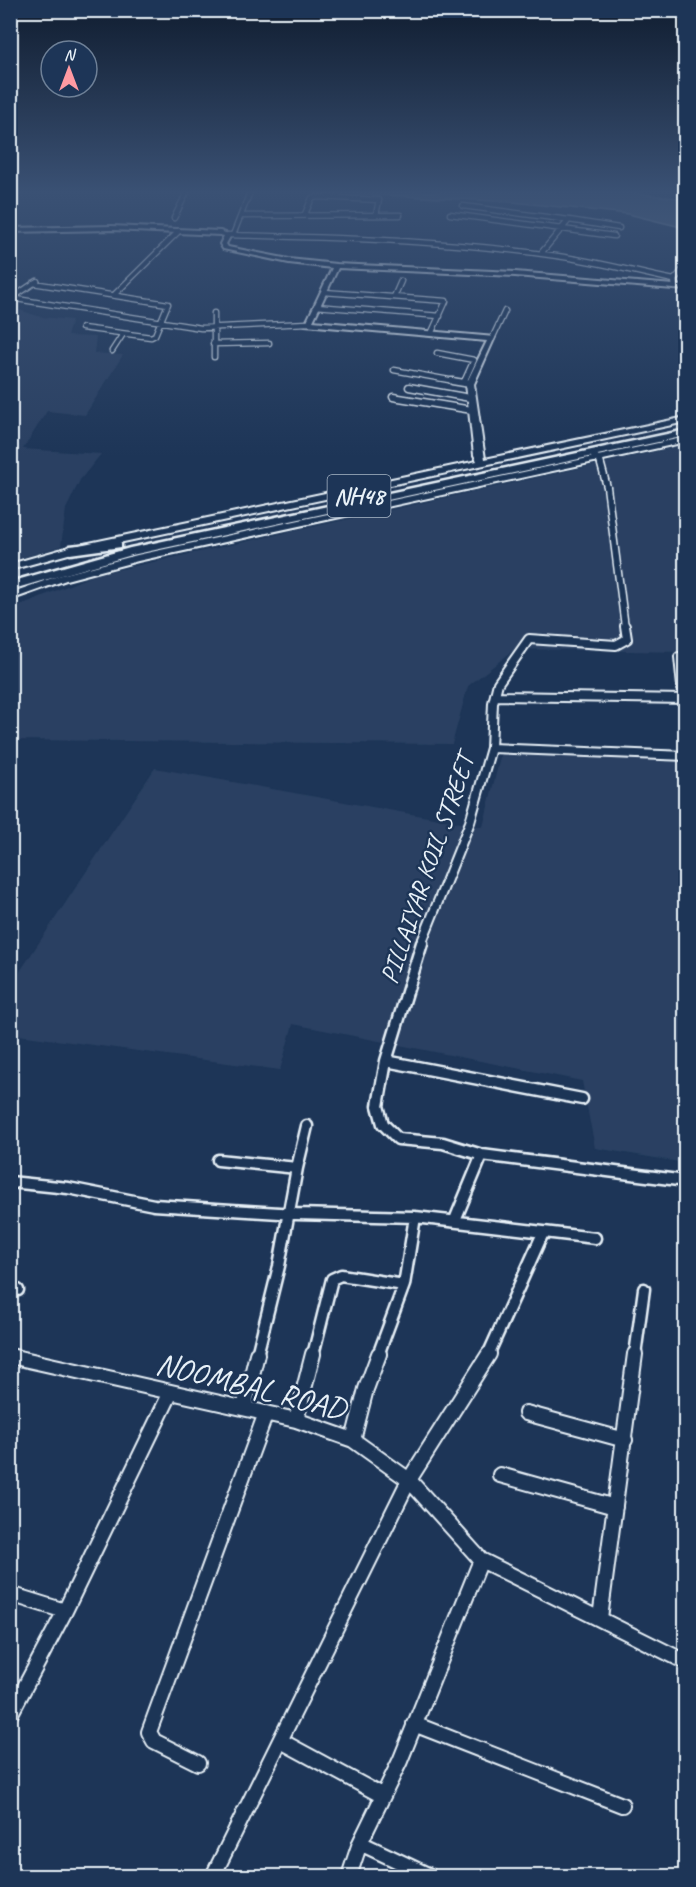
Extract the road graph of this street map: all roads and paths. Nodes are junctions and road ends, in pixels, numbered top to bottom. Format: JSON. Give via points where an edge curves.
{"nodes":[{"id":1,"x":129,"y":280,"type":"edge"},
{"id":2,"x":330,"y":280,"type":"edge"},
{"id":3,"x":612,"y":280,"type":"edge"},
{"id":4,"x":659,"y":280,"type":"edge"},
{"id":5,"x":678,"y":280,"type":"edge"},
{"id":6,"x":401,"y":281,"type":"dead end"},
{"id":7,"x":675,"y":284,"type":"junction"},
{"id":8,"x":364,"y":285,"type":"dead end"},
{"id":9,"x":686,"y":288,"type":"edge"},
{"id":10,"x":324,"y":292,"type":"junction"},
{"id":11,"x":360,"y":294,"type":"junction"},
{"id":12,"x":114,"y":295,"type":"junction"},
{"id":13,"x":394,"y":297,"type":"junction"},
{"id":14,"x":11,"y":298,"type":"edge"},
{"id":15,"x":316,"y":306,"type":"junction"},
{"id":16,"x":505,"y":311,"type":"dead end"},
{"id":17,"x":214,"y":313,"type":"dead end"},
{"id":18,"x":440,"y":315,"type":"junction"},
{"id":19,"x":160,"y":323,"type":"junction"},
{"id":20,"x":308,"y":323,"type":"junction"},
{"id":21,"x":82,"y":327,"type":"dead end"},
{"id":22,"x":214,"y":328,"type":"junction"},
{"id":23,"x":432,"y":332,"type":"junction"},
{"id":24,"x":123,"y":334,"type":"junction"},
{"id":25,"x":492,"y":339,"type":"junction"},
{"id":26,"x":269,"y":343,"type":"dead end"},
{"id":27,"x":213,"y":344,"type":"junction"},
{"id":28,"x":112,"y":351,"type":"dead end"},
{"id":29,"x":437,"y":353,"type":"dead end"},
{"id":30,"x":214,"y":357,"type":"dead end"},
{"id":31,"x":477,"y":361,"type":"junction"},
{"id":32,"x":394,"y":370,"type":"dead end"},
{"id":33,"x":467,"y":384,"type":"junction"},
{"id":34,"x":410,"y":387,"type":"dead end"},
{"id":35,"x":393,"y":398,"type":"dead end"},
{"id":36,"x":470,"y":398,"type":"junction"},
{"id":37,"x":472,"y":410,"type":"junction"},
{"id":38,"x":686,"y":419,"type":"edge"},
{"id":39,"x":686,"y":425,"type":"edge"},
{"id":40,"x":686,"y":433,"type":"edge"},
{"id":41,"x":686,"y":439,"type":"edge"},
{"id":42,"x":595,"y":456,"type":"junction"},
{"id":43,"x":482,"y":463,"type":"junction"},
{"id":44,"x":197,"y":530,"type":"junction"},
{"id":45,"x":70,"y":550,"type":"junction"},
{"id":46,"x":10,"y":567,"type":"edge"},
{"id":47,"x":35,"y":574,"type":"junction"},
{"id":48,"x":75,"y":574,"type":"junction"},
{"id":49,"x":10,"y":576,"type":"edge"},
{"id":50,"x":10,"y":587,"type":"edge"},
{"id":51,"x":10,"y":597,"type":"edge"},
{"id":52,"x":680,"y":657,"type":"dead end"},
{"id":53,"x":495,"y":696,"type":"junction"},
{"id":54,"x":684,"y":699,"type":"edge"},
{"id":55,"x":686,"y":726,"type":"edge"},
{"id":56,"x":491,"y":748,"type":"junction"},
{"id":57,"x":686,"y":756,"type":"edge"},
{"id":58,"x":386,"y":1060,"type":"junction"},
{"id":59,"x":582,"y":1099,"type":"dead end"},
{"id":60,"x":307,"y":1126,"type":"dead end"},
{"id":61,"x":482,"y":1155,"type":"junction"},
{"id":62,"x":218,"y":1160,"type":"dead end"},
{"id":63,"x":297,"y":1168,"type":"junction"},
{"id":64,"x":686,"y":1181,"type":"edge"},
{"id":65,"x":10,"y":1182,"type":"edge"},
{"id":66,"x":290,"y":1214,"type":"junction"},
{"id":67,"x":415,"y":1217,"type":"junction"},
{"id":68,"x":455,"y":1220,"type":"junction"},
{"id":69,"x":543,"y":1233,"type":"junction"},
{"id":70,"x":595,"y":1238,"type":"dead end"},
{"id":71,"x":404,"y":1285,"type":"junction"},
{"id":72,"x":644,"y":1289,"type":"dead end"},
{"id":73,"x":10,"y":1356,"type":"edge"},
{"id":74,"x":171,"y":1392,"type":"junction"},
{"id":75,"x":244,"y":1408,"type":"junction"},
{"id":76,"x":266,"y":1413,"type":"junction"},
{"id":77,"x":526,"y":1413,"type":"dead end"},
{"id":78,"x":296,"y":1420,"type":"junction"},
{"id":79,"x":353,"y":1440,"type":"junction"},
{"id":80,"x":625,"y":1440,"type":"junction"},
{"id":81,"x":500,"y":1475,"type":"dead end"},
{"id":82,"x":409,"y":1480,"type":"junction"},
{"id":83,"x":615,"y":1507,"type":"junction"},
{"id":84,"x":481,"y":1560,"type":"junction"},
{"id":85,"x":10,"y":1594,"type":"edge"},
{"id":86,"x":65,"y":1611,"type":"junction"},
{"id":87,"x":600,"y":1618,"type":"junction"},
{"id":88,"x":686,"y":1662,"type":"edge"},
{"id":89,"x":10,"y":1715,"type":"edge"},
{"id":90,"x":414,"y":1724,"type":"junction"},
{"id":91,"x":281,"y":1740,"type":"junction"},
{"id":92,"x":198,"y":1763,"type":"dead end"},
{"id":93,"x":383,"y":1796,"type":"junction"},
{"id":94,"x":622,"y":1805,"type":"dead end"},
{"id":95,"x":360,"y":1843,"type":"junction"},
{"id":96,"x":213,"y":1876,"type":"edge"},
{"id":97,"x":349,"y":1876,"type":"edge"},
{"id":98,"x":430,"y":1876,"type":"edge"}],
"edges":[{"from":1,"to":12,"type":"street"},
{"from":2,"to":10,"type":"street"},
{"from":3,"to":7,"type":"street"},
{"from":4,"to":7,"type":"street"},
{"from":5,"to":7,"type":"street"},
{"from":6,"to":13,"type":"street"},
{"from":7,"to":9,"type":"street"},
{"from":8,"to":11,"type":"street"},
{"from":10,"to":11,"type":"street"},
{"from":10,"to":15,"type":"street"},
{"from":11,"to":13,"type":"street"},
{"from":12,"to":14,"type":"street","via":[[36,282]]},
{"from":12,"to":19,"type":"street","via":[[168,304]]},
{"from":13,"to":18,"type":"street","via":[[446,301]]},
{"from":14,"to":19,"type":"street"},
{"from":15,"to":18,"type":"street"},
{"from":15,"to":20,"type":"street"},
{"from":16,"to":25,"type":"street"},
{"from":17,"to":22,"type":"street"},
{"from":18,"to":23,"type":"street"},
{"from":19,"to":22,"type":"street"},
{"from":19,"to":24,"type":"street","via":[[151,337]]},
{"from":20,"to":22,"type":"street"},
{"from":20,"to":23,"type":"street"},
{"from":21,"to":24,"type":"street"},
{"from":22,"to":27,"type":"street"},
{"from":23,"to":25,"type":"street"},
{"from":24,"to":28,"type":"street"},
{"from":25,"to":31,"type":"street"},
{"from":26,"to":27,"type":"street"},
{"from":27,"to":30,"type":"street"},
{"from":29,"to":31,"type":"street"},
{"from":31,"to":33,"type":"street"},
{"from":32,"to":33,"type":"street"},
{"from":33,"to":36,"type":"street"},
{"from":34,"to":36,"type":"street"},
{"from":35,"to":37,"type":"street"},
{"from":36,"to":37,"type":"street"},
{"from":37,"to":43,"type":"street"},
{"from":38,"to":43,"type":"street"},
{"from":39,"to":44,"type":"highway","number":"NH48"},
{"from":40,"to":42,"type":"highway","number":"NH48"},
{"from":41,"to":42,"type":"street"},
{"from":42,"to":47,"type":"highway","number":"NH48"},
{"from":42,"to":48,"type":"street"},
{"from":42,"to":53,"type":"street","name":"PILLAIYAR KOIL STREET","via":[[607,487],[627,639],[616,645],[528,640],[502,675]]},
{"from":43,"to":45,"type":"street"},
{"from":44,"to":45,"type":"highway"},
{"from":44,"to":47,"type":"highway","number":"NH48","via":[[92,553]]},
{"from":45,"to":46,"type":"street"},
{"from":47,"to":49,"type":"highway","number":"NH48"},
{"from":47,"to":50,"type":"highway","number":"NH48"},
{"from":48,"to":50,"type":"highway"},
{"from":48,"to":51,"type":"street"},
{"from":52,"to":54,"type":"street"},
{"from":53,"to":54,"type":"street"},
{"from":53,"to":56,"type":"street","name":"PILLAIYAR KOIL STREET"},
{"from":54,"to":55,"type":"street"},
{"from":56,"to":57,"type":"street"},
{"from":56,"to":58,"type":"street","name":"PILLAIYAR KOIL STREET","via":[[470,822],[419,950]]},
{"from":58,"to":59,"type":"street"},
{"from":58,"to":61,"type":"street","name":"PILLAIYAR KOIL STREET","via":[[378,1106],[383,1124],[393,1136],[443,1143]]},
{"from":60,"to":63,"type":"street"},
{"from":61,"to":64,"type":"street"},
{"from":61,"to":68,"type":"street"},
{"from":62,"to":63,"type":"street"},
{"from":63,"to":66,"type":"street"},
{"from":65,"to":66,"type":"street","via":[[68,1188],[154,1205]]},
{"from":66,"to":67,"type":"street"},
{"from":66,"to":75,"type":"street"},
{"from":67,"to":68,"type":"street"},
{"from":67,"to":71,"type":"street"},
{"from":68,"to":69,"type":"street"},
{"from":69,"to":70,"type":"street"},
{"from":69,"to":82,"type":"street","via":[[494,1347]]},
{"from":71,"to":78,"type":"street","via":[[341,1275],[332,1279]]},
{"from":71,"to":79,"type":"street","via":[[366,1389]]},
{"from":72,"to":80,"type":"street"},
{"from":73,"to":74,"type":"street","name":"NOOMBAL ROAD"},
{"from":74,"to":75,"type":"street","name":"NOOMBAL ROAD"},
{"from":74,"to":86,"type":"street"},
{"from":75,"to":76,"type":"street","name":"NOOMBAL ROAD"},
{"from":76,"to":78,"type":"street","name":"NOOMBAL ROAD"},
{"from":76,"to":92,"type":"street","via":[[149,1732],[154,1740]]},
{"from":77,"to":80,"type":"street"},
{"from":78,"to":79,"type":"street","name":"NOOMBAL ROAD"},
{"from":79,"to":82,"type":"street","name":"NOOMBAL ROAD"},
{"from":80,"to":83,"type":"street"},
{"from":81,"to":83,"type":"street"},
{"from":82,"to":84,"type":"street","name":"NOOMBAL ROAD"},
{"from":82,"to":91,"type":"street"},
{"from":83,"to":87,"type":"street"},
{"from":84,"to":87,"type":"street","name":"NOOMBAL ROAD"},
{"from":84,"to":90,"type":"street"},
{"from":85,"to":86,"type":"street"},
{"from":86,"to":89,"type":"street"},
{"from":87,"to":88,"type":"street","name":"NOOMBAL ROAD"},
{"from":90,"to":93,"type":"street"},
{"from":90,"to":94,"type":"street"},
{"from":91,"to":93,"type":"street"},
{"from":91,"to":96,"type":"street"},
{"from":93,"to":95,"type":"street"},
{"from":95,"to":97,"type":"street"},
{"from":95,"to":98,"type":"street"}]}
